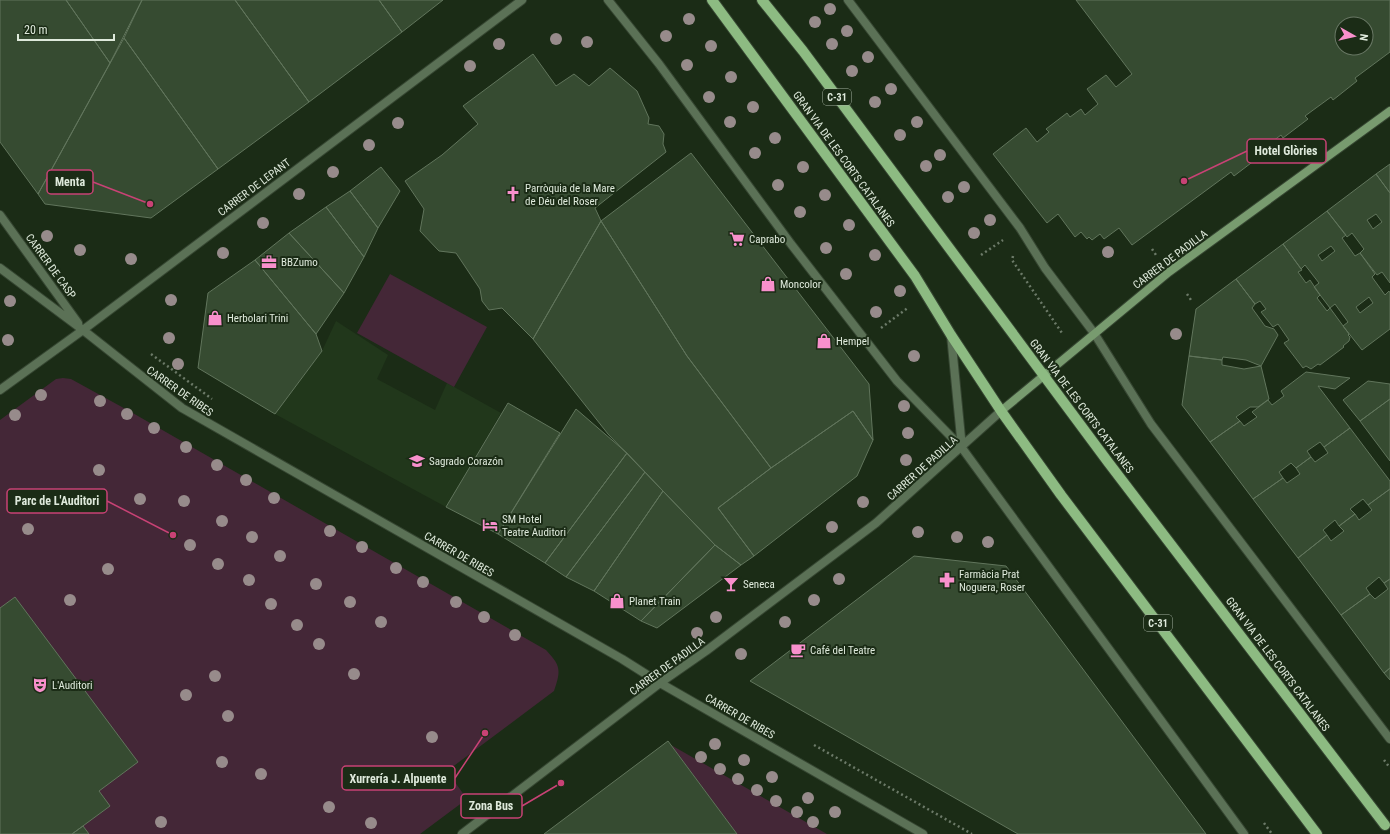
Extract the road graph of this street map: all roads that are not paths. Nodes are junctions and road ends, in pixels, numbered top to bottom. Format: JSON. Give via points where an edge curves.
{"nodes":[{"id":1,"x":522,"y":0,"type":"edge"},
{"id":2,"x":608,"y":0,"type":"edge"},
{"id":3,"x":712,"y":0,"type":"edge"},
{"id":4,"x":762,"y":0,"type":"edge"},
{"id":5,"x":848,"y":0,"type":"edge"},
{"id":6,"x":1390,"y":111,"type":"edge"},
{"id":7,"x":0,"y":215,"type":"edge"},
{"id":8,"x":0,"y":268,"type":"edge"},
{"id":9,"x":83,"y":330,"type":"junction"},
{"id":10,"x":1094,"y":333,"type":"junction"},
{"id":11,"x":950,"y":335,"type":"junction"},
{"id":12,"x":1045,"y":376,"type":"junction"},
{"id":13,"x":0,"y":390,"type":"edge"},
{"id":14,"x":1001,"y":411,"type":"junction"},
{"id":15,"x":962,"y":448,"type":"junction"},
{"id":16,"x":660,"y":683,"type":"junction"},
{"id":17,"x":1390,"y":739,"type":"edge"},
{"id":18,"x":1385,"y":825,"type":"dead end"},
{"id":19,"x":462,"y":834,"type":"edge"},
{"id":20,"x":923,"y":834,"type":"edge"},
{"id":21,"x":1244,"y":834,"type":"edge"},
{"id":22,"x":1317,"y":834,"type":"edge"}],
"edges":[{"from":1,"to":9,"type":"street","name":"CARRER DE LEPANT"},
{"from":2,"to":15,"type":"street","via":[[897,381]]},
{"from":3,"to":11,"type":"main road","name":"GRAN VIA DE LES CORTS CATALANES","number":"C-31","via":[[915,276]]},
{"from":4,"to":12,"type":"main road","name":"GRAN VIA DE LES CORTS CATALANES","number":"C-31","via":[[803,51]]},
{"from":5,"to":10,"type":"street","via":[[1020,228],[1045,268]]},
{"from":6,"to":10,"type":"main road","name":"CARRER DE PADILLA","via":[[1169,272]]},
{"from":7,"to":9,"type":"street","name":"CARRER DE CASP"},
{"from":8,"to":9,"type":"street","name":"CARRER DE RIBES"},
{"from":9,"to":13,"type":"street","name":"CARRER DE LEPANT"},
{"from":9,"to":16,"type":"street","name":"CARRER DE RIBES","via":[[146,382],[201,420]]},
{"from":10,"to":12,"type":"main road","name":"CARRER DE PADILLA"},
{"from":10,"to":17,"type":"street","via":[[1151,424]]},
{"from":11,"to":14,"type":"main road","name":"GRAN VIA DE LES CORTS CATALANES","number":"C-31"},
{"from":11,"to":15,"type":"street","name":"GRAN VIA DE LES CORTS CATALANES"},
{"from":12,"to":14,"type":"main road","name":"CARRER DE PADILLA"},
{"from":12,"to":18,"type":"main road","name":"GRAN VIA DE LES CORTS CATALANES","number":"C-31"},
{"from":14,"to":15,"type":"street","name":"CARRER DE PADILLA"},
{"from":14,"to":22,"type":"main road","name":"GRAN VIA DE LES CORTS CATALANES","number":"C-31"},
{"from":15,"to":16,"type":"street","name":"CARRER DE PADILLA","via":[[876,523]]},
{"from":15,"to":21,"type":"street"},
{"from":16,"to":19,"type":"street","name":"CARRER DE PADILLA"},
{"from":16,"to":20,"type":"street","name":"CARRER DE RIBES"}]}
